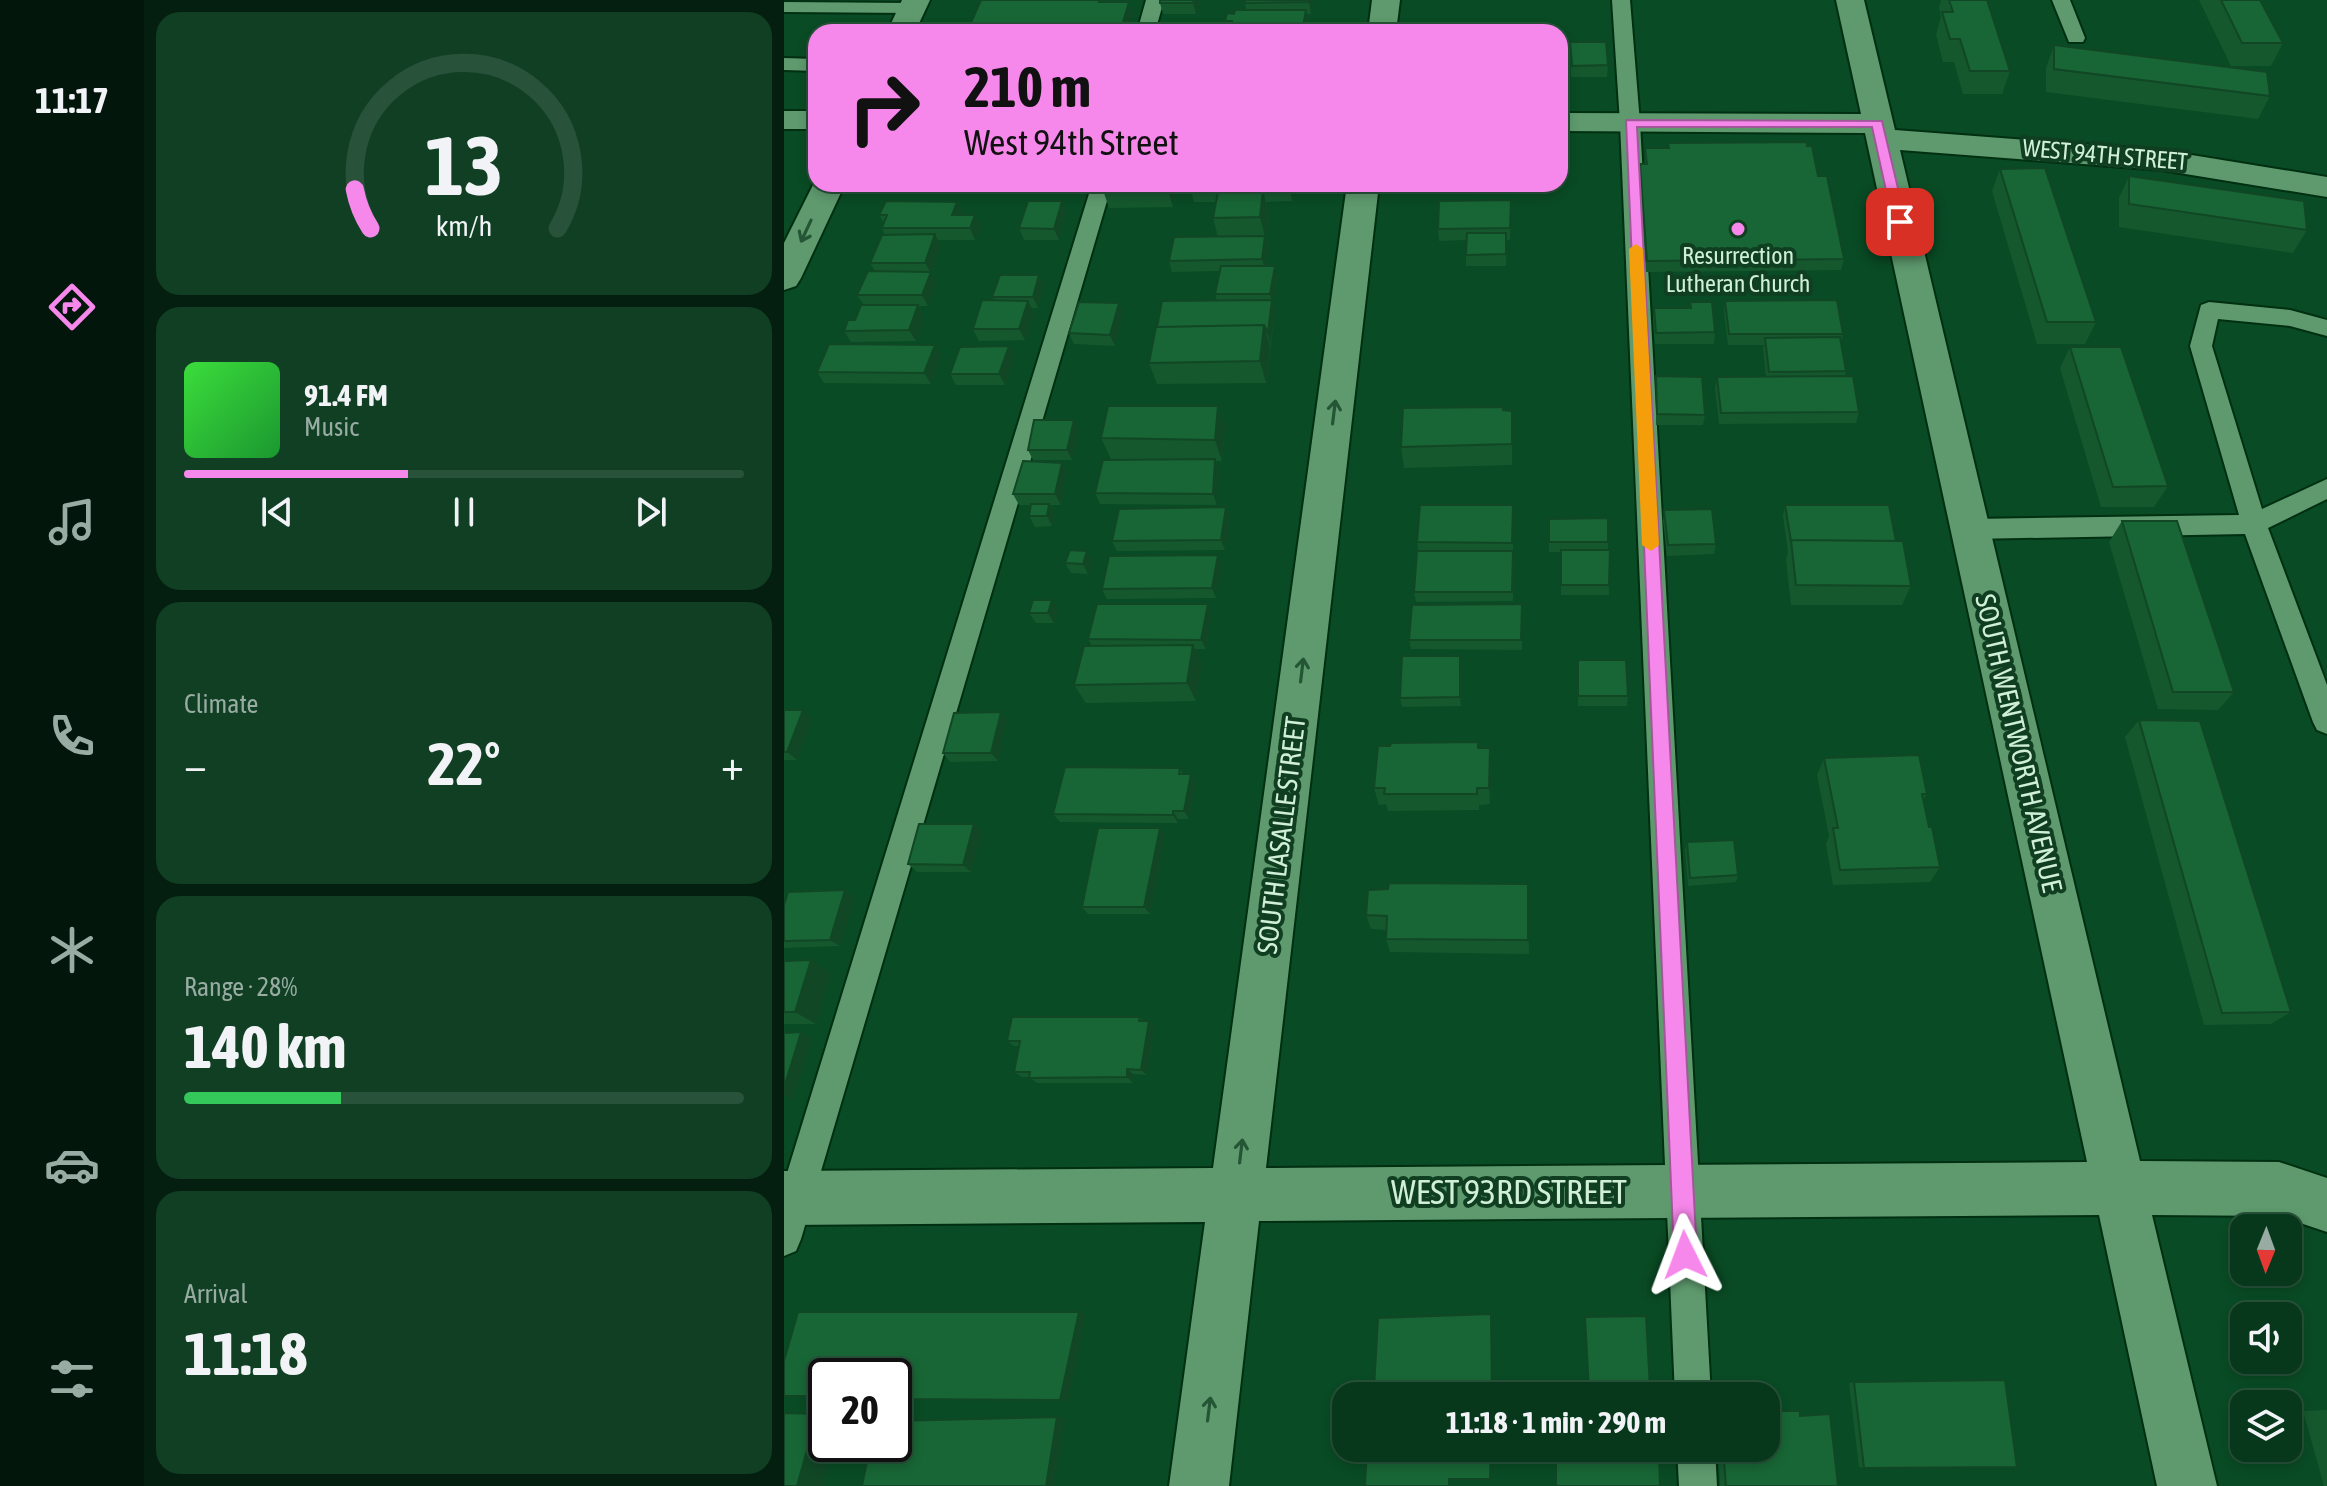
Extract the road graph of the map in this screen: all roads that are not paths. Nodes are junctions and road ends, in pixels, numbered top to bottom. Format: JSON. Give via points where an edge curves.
{"nodes":[{"id":1,"x":1155,"y":0,"type":"edge"},
{"id":2,"x":1386,"y":0,"type":"edge"},
{"id":3,"x":1621,"y":0,"type":"edge"},
{"id":4,"x":1850,"y":0,"type":"edge"},
{"id":5,"x":2061,"y":0,"type":"edge"},
{"id":6,"x":784,"y":7,"type":"edge"},
{"id":7,"x":910,"y":13,"type":"edge"},
{"id":8,"x":1148,"y":24,"type":"edge"},
{"id":9,"x":1383,"y":24,"type":"edge"},
{"id":10,"x":2076,"y":38,"type":"dead end"},
{"id":11,"x":784,"y":64,"type":"edge"},
{"id":12,"x":808,"y":65,"type":"edge"},
{"id":13,"x":784,"y":120,"type":"edge"},
{"id":14,"x":808,"y":120,"type":"edge"},
{"id":15,"x":1568,"y":122,"type":"edge"},
{"id":16,"x":1630,"y":123,"type":"junction"},
{"id":17,"x":1879,"y":132,"type":"junction"},
{"id":18,"x":2327,"y":187,"type":"edge"},
{"id":19,"x":825,"y":192,"type":"edge"},
{"id":20,"x":1100,"y":192,"type":"edge"},
{"id":21,"x":1362,"y":192,"type":"edge"},
{"id":22,"x":784,"y":278,"type":"edge"},
{"id":23,"x":2327,"y":328,"type":"edge"},
{"id":24,"x":2327,"y":488,"type":"edge"},
{"id":25,"x":2254,"y":524,"type":"junction"},
{"id":26,"x":1971,"y":529,"type":"junction"},
{"id":27,"x":2327,"y":722,"type":"edge"},
{"id":28,"x":2120,"y":1188,"type":"junction"},
{"id":29,"x":1682,"y":1191,"type":"junction"},
{"id":30,"x":1236,"y":1194,"type":"junction"},
{"id":31,"x":2327,"y":1205,"type":"edge"},
{"id":32,"x":788,"y":1211,"type":"edge"},
{"id":33,"x":1692,"y":1382,"type":"edge"},
{"id":34,"x":1697,"y":1462,"type":"edge"},
{"id":35,"x":1199,"y":1486,"type":"edge"},
{"id":36,"x":1698,"y":1486,"type":"edge"},
{"id":37,"x":2187,"y":1486,"type":"edge"}],
"edges":[{"from":1,"to":8,"type":"lane"},
{"from":2,"to":9,"type":"street"},
{"from":3,"to":16,"type":"lane"},
{"from":4,"to":17,"type":"street","name":"SOUTH WENTWORTH AVENUE"},
{"from":5,"to":10,"type":"lane"},
{"from":6,"to":7,"type":"lane"},
{"from":11,"to":12,"type":"lane"},
{"from":13,"to":14,"type":"street"},
{"from":15,"to":16,"type":"street","name":"WEST 94TH STREET"},
{"from":16,"to":17,"type":"street","name":"WEST 94TH STREET"},
{"from":16,"to":29,"type":"lane"},
{"from":17,"to":18,"type":"street","name":"WEST 94TH STREET","via":[[2093,151],[2250,171]]},
{"from":17,"to":26,"type":"street","name":"SOUTH WENTWORTH AVENUE"},
{"from":19,"to":22,"type":"street","one_way":true},
{"from":20,"to":32,"type":"lane"},
{"from":30,"to":21,"type":"street","name":"SOUTH LASALLE STREET","one_way":true},
{"from":23,"to":25,"type":"lane","via":[[2290,318],[2209,310],[2201,346]]},
{"from":24,"to":25,"type":"lane"},
{"from":25,"to":26,"type":"lane"},
{"from":25,"to":27,"type":"lane"},
{"from":26,"to":28,"type":"street","name":"SOUTH WENTWORTH AVENUE"},
{"from":28,"to":29,"type":"street","name":"WEST 93RD STREET"},
{"from":28,"to":31,"type":"street","name":"WEST 93RD STREET","via":[[2279,1189]]},
{"from":28,"to":37,"type":"street","name":"SOUTH WENTWORTH AVENUE"},
{"from":29,"to":30,"type":"street","name":"WEST 93RD STREET"},
{"from":29,"to":33,"type":"lane"},
{"from":30,"to":32,"type":"street","name":"WEST 93RD STREET"},
{"from":35,"to":30,"type":"street","name":"SOUTH LASALLE STREET","one_way":true},
{"from":34,"to":36,"type":"lane"}]}
